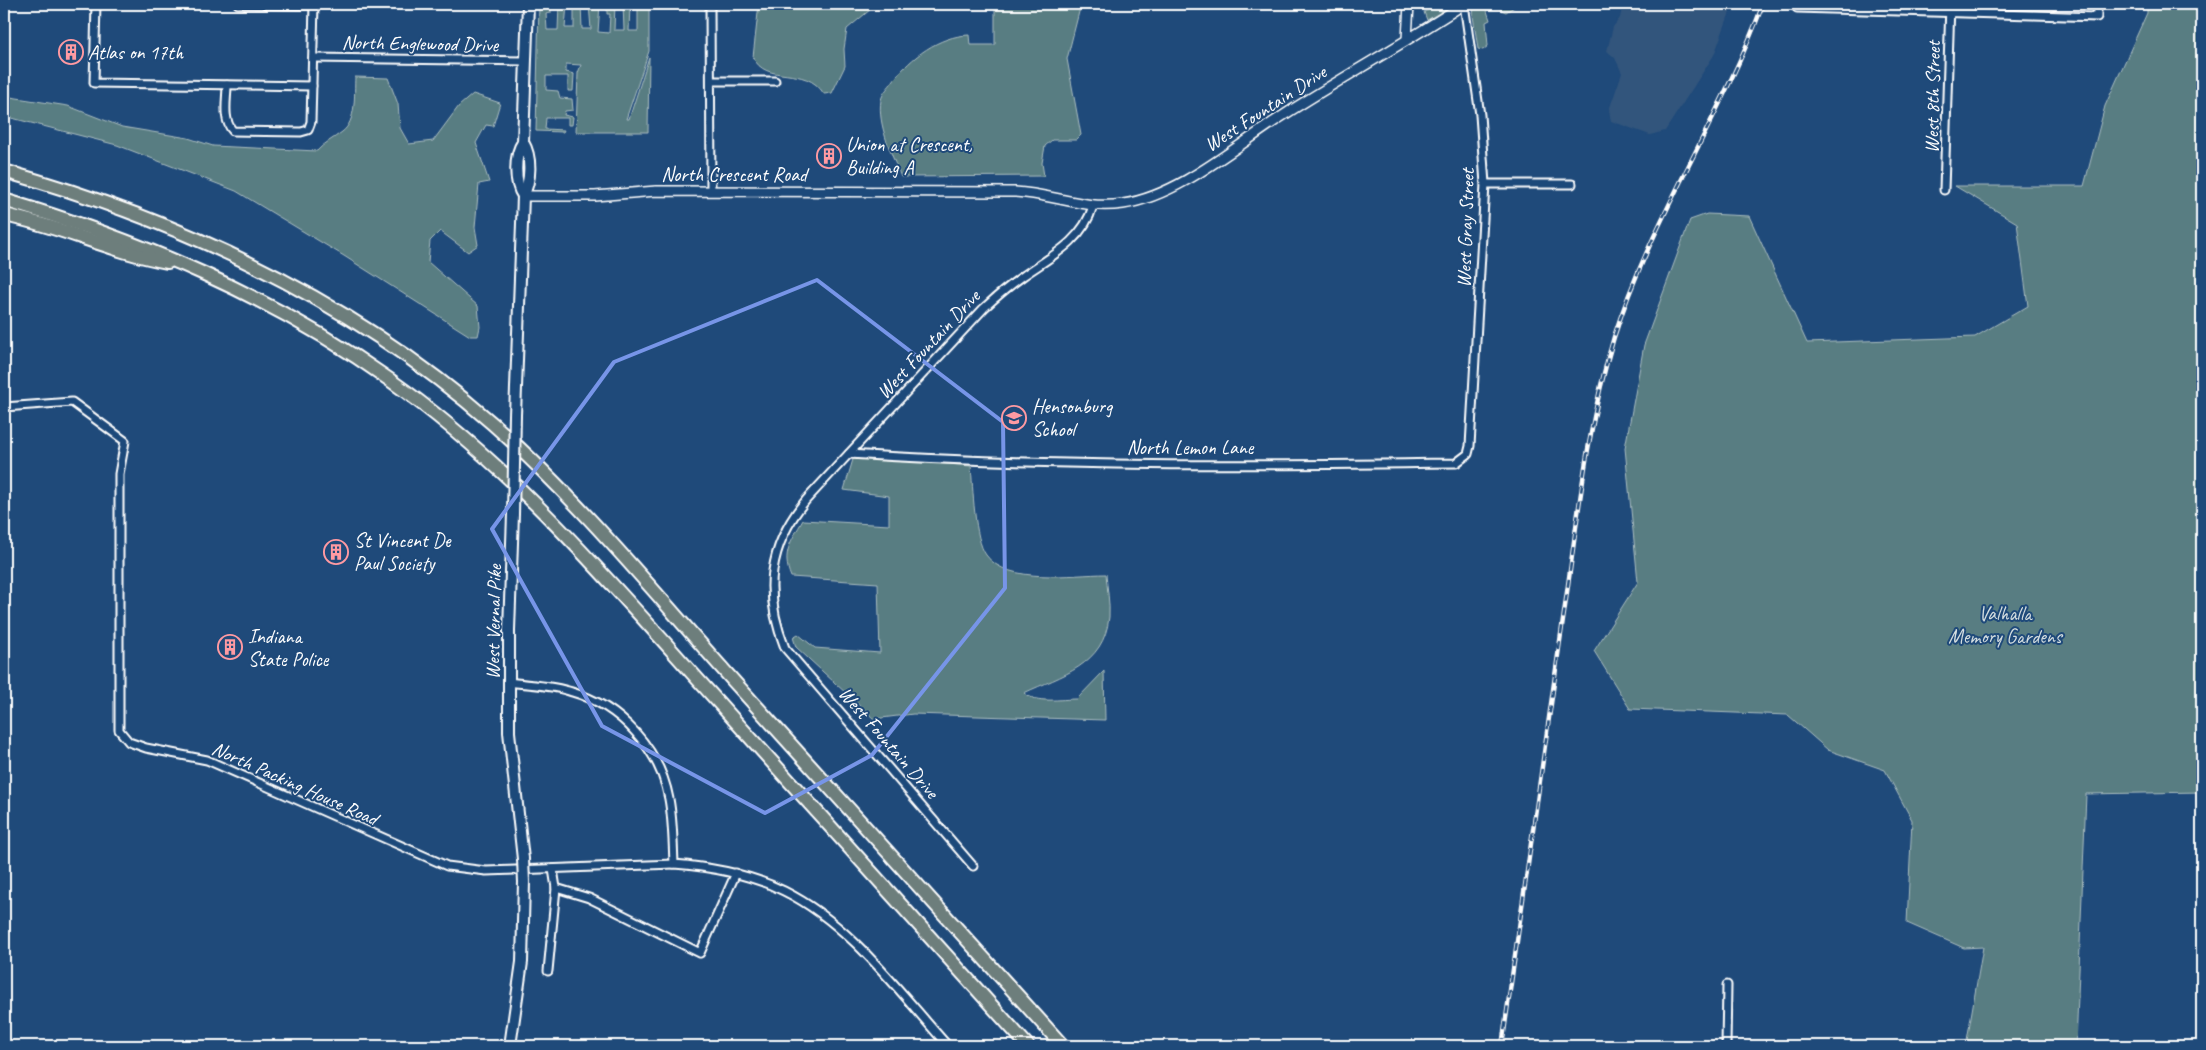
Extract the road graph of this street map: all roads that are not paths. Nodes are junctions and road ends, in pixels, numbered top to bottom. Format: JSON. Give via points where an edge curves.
{"nodes":[{"id":1,"x":96,"y":4,"type":"edge"},
{"id":2,"x":238,"y":4,"type":"edge"},
{"id":3,"x":314,"y":4,"type":"edge"},
{"id":4,"x":528,"y":4,"type":"edge"},
{"id":5,"x":710,"y":4,"type":"edge"},
{"id":6,"x":1409,"y":4,"type":"edge"},
{"id":7,"x":1464,"y":4,"type":"edge"},
{"id":8,"x":1950,"y":4,"type":"edge"},
{"id":9,"x":2097,"y":4,"type":"edge"},
{"id":10,"x":1797,"y":8,"type":"dead end"},
{"id":11,"x":1950,"y":12,"type":"junction"},
{"id":12,"x":1407,"y":39,"type":"junction"},
{"id":13,"x":313,"y":58,"type":"junction"},
{"id":14,"x":526,"y":61,"type":"junction"},
{"id":15,"x":711,"y":81,"type":"junction"},
{"id":16,"x":775,"y":81,"type":"dead end"},
{"id":17,"x":227,"y":85,"type":"junction"},
{"id":18,"x":312,"y":86,"type":"junction"},
{"id":19,"x":7,"y":172,"type":"edge"},
{"id":20,"x":1485,"y":184,"type":"junction"},
{"id":21,"x":1572,"y":184,"type":"dead end"},
{"id":22,"x":1944,"y":190,"type":"dead end"},
{"id":23,"x":711,"y":191,"type":"junction"},
{"id":24,"x":523,"y":196,"type":"junction"},
{"id":25,"x":4,"y":200,"type":"edge"},
{"id":26,"x":1093,"y":206,"type":"junction"},
{"id":27,"x":4,"y":215,"type":"edge"},
{"id":28,"x":190,"y":266,"type":"junction"},
{"id":29,"x":4,"y":407,"type":"edge"},
{"id":30,"x":849,"y":454,"type":"junction"},
{"id":31,"x":1468,"y":454,"type":"joint"},
{"id":32,"x":508,"y":682,"type":"junction"},
{"id":33,"x":674,"y":864,"type":"junction"},
{"id":34,"x":973,"y":866,"type":"dead end"},
{"id":35,"x":552,"y":869,"type":"junction"},
{"id":36,"x":736,"y":874,"type":"junction"},
{"id":37,"x":556,"y":888,"type":"junction"},
{"id":38,"x":548,"y":971,"type":"dead end"},
{"id":39,"x":1727,"y":985,"type":"dead end"},
{"id":40,"x":510,"y":1046,"type":"edge"},
{"id":41,"x":948,"y":1046,"type":"edge"},
{"id":42,"x":1028,"y":1046,"type":"edge"},
{"id":43,"x":1063,"y":1046,"type":"edge"},
{"id":44,"x":1726,"y":1046,"type":"edge"}],
"edges":[{"from":1,"to":17,"type":"street","via":[[94,83]]},
{"from":2,"to":3,"type":"street"},
{"from":3,"to":13,"type":"street"},
{"from":4,"to":14,"type":"main road","name":"West Vernal Pike"},
{"from":5,"to":15,"type":"street"},
{"from":6,"to":12,"type":"street"},
{"from":7,"to":12,"type":"street","name":"West Fountain Drive"},
{"from":7,"to":20,"type":"street","name":"West Gray Street","via":[[1480,115]]},
{"from":8,"to":11,"type":"street","name":"West 8th Street"},
{"from":9,"to":11,"type":"street","via":[[2097,17]]},
{"from":10,"to":11,"type":"street"},
{"from":11,"to":22,"type":"street","name":"West 8th Street"},
{"from":12,"to":26,"type":"street","name":"West Fountain Drive","via":[[1170,188],[1140,200]]},
{"from":13,"to":14,"type":"street","name":"North Englewood Drive"},
{"from":13,"to":18,"type":"street"},
{"from":14,"to":24,"type":"main road","name":"West Vernal Pike","via":[[523,142],[529,164],[528,185]]},
{"from":15,"to":16,"type":"street"},
{"from":15,"to":23,"type":"street"},
{"from":17,"to":18,"type":"street"},
{"from":17,"to":18,"type":"street","via":[[228,126],[233,130],[300,132],[308,130],[311,122]]},
{"from":19,"to":43,"type":"highway","via":[[139,214],[260,268],[388,344],[493,424],[588,516]]},
{"from":20,"to":21,"type":"street"},
{"from":20,"to":31,"type":"street","name":"West Gray Street","via":[[1483,256]]},
{"from":23,"to":24,"type":"street","name":"North Crescent Road"},
{"from":23,"to":26,"type":"street","name":"North Crescent Road","via":[[1025,192]]},
{"from":24,"to":32,"type":"main road","name":"West Vernal Pike","bridge":true},
{"from":25,"to":28,"type":"highway","via":[[99,230]]},
{"from":26,"to":30,"type":"street","name":"West Fountain Drive","via":[[1086,224],[1071,241],[984,308]]},
{"from":27,"to":28,"type":"highway","via":[[54,228],[134,256]]},
{"from":28,"to":42,"type":"highway","via":[[278,310],[362,361],[415,398],[491,461],[596,566]]},
{"from":29,"to":35,"type":"street","name":"North Packing House Road","via":[[72,402],[125,441],[119,474],[119,730],[129,742],[207,760],[447,866],[486,871]]},
{"from":30,"to":31,"type":"street","name":"North Lemon Lane","via":[[960,460],[1334,465],[1456,464]]},
{"from":30,"to":34,"type":"street","name":"West Fountain Drive","via":[[803,504],[782,534],[772,582],[777,624],[785,648],[793,659]]},
{"from":32,"to":33,"type":"street","via":[[561,689],[590,698],[637,734],[657,763],[667,790]]},
{"from":32,"to":40,"type":"main road","name":"West Vernal Pike","bridge":true,"via":[[511,758],[524,882],[522,962]]},
{"from":33,"to":35,"type":"street","name":"North Packing House Road"},
{"from":33,"to":36,"type":"street","name":"North Packing House Road"},
{"from":35,"to":37,"type":"street"},
{"from":36,"to":37,"type":"street","via":[[700,954],[589,898]]},
{"from":36,"to":41,"type":"street","name":"North Packing House Road","via":[[784,891],[824,916],[862,952]]},
{"from":37,"to":38,"type":"street"},
{"from":39,"to":44,"type":"street"}]}
